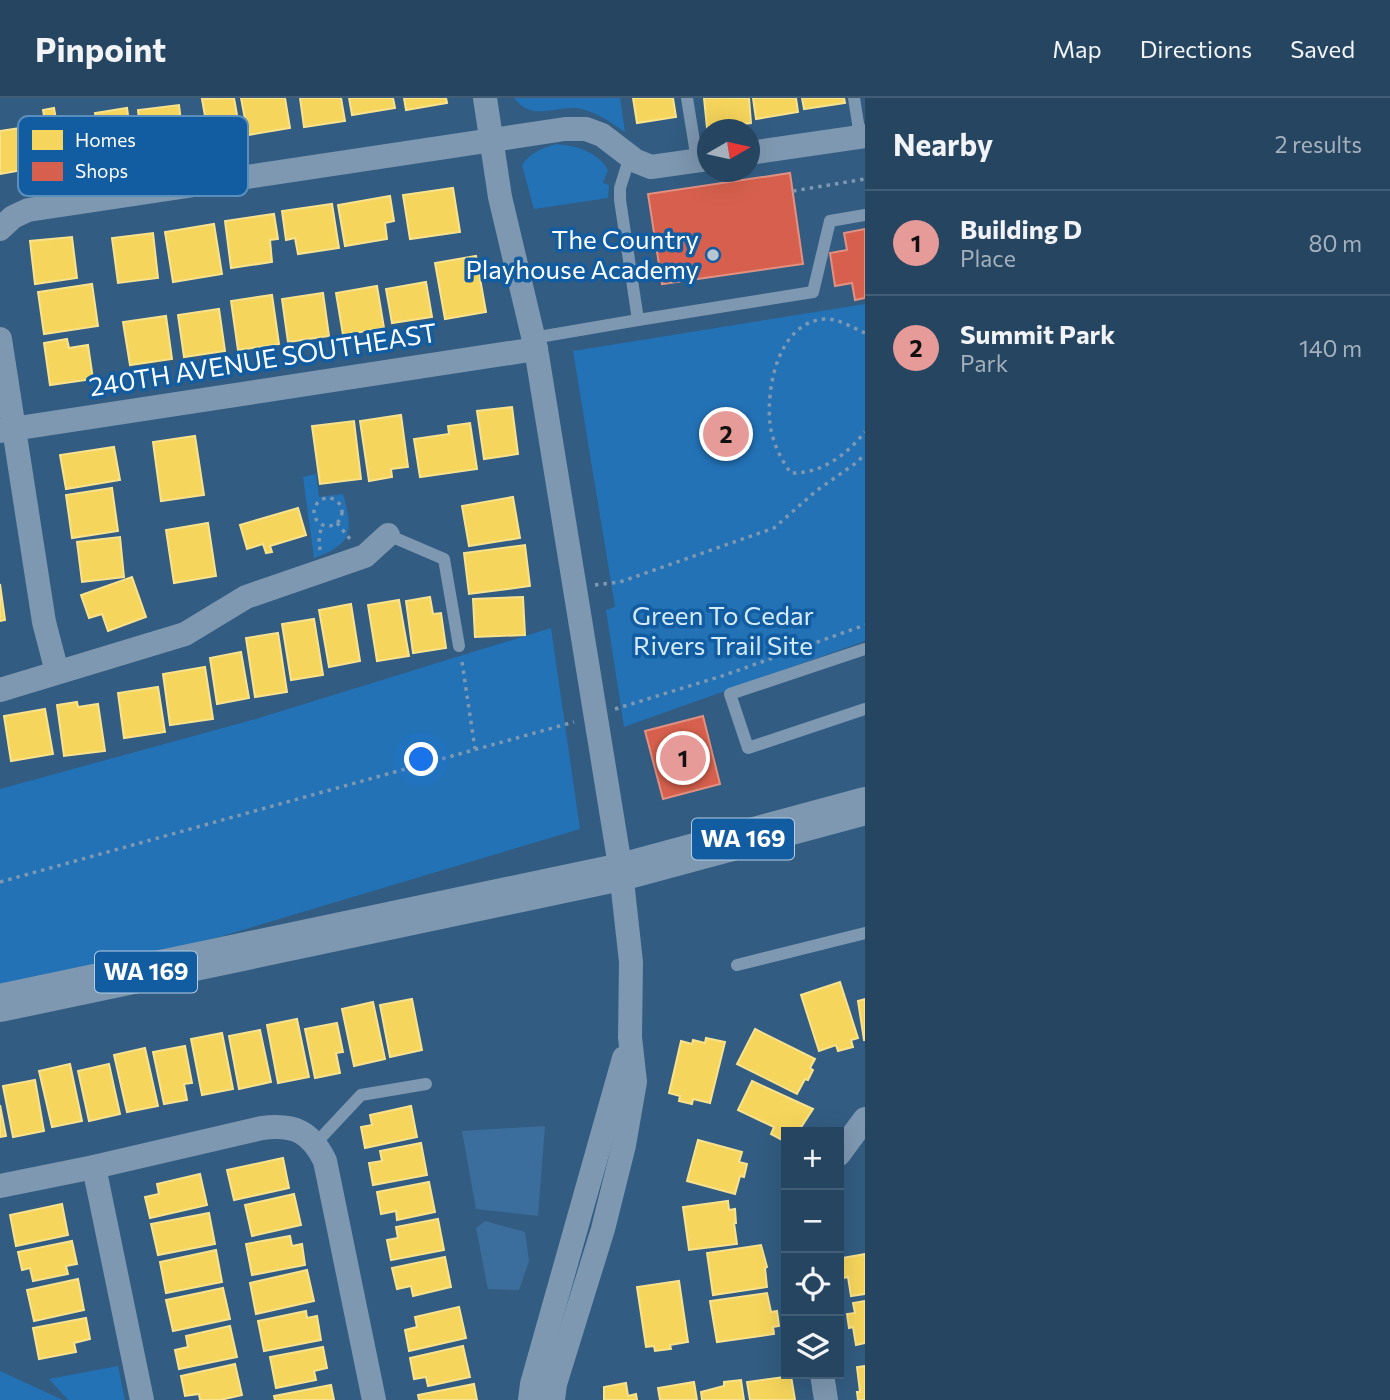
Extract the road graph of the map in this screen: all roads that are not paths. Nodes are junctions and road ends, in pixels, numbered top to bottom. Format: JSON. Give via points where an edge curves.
{"nodes":[{"id":1,"x":485,"y":98,"type":"edge"},
{"id":2,"x":687,"y":98,"type":"edge"},
{"id":3,"x":854,"y":98,"type":"edge"},
{"id":4,"x":863,"y":136,"type":"edge"},
{"id":5,"x":697,"y":139,"type":"edge"},
{"id":6,"x":492,"y":141,"type":"junction"},
{"id":7,"x":760,"y":151,"type":"edge"},
{"id":8,"x":630,"y":156,"type":"junction"},
{"id":9,"x":697,"y":161,"type":"edge"},
{"id":10,"x":248,"y":177,"type":"edge"},
{"id":11,"x":122,"y":196,"type":"edge"},
{"id":12,"x":865,"y":215,"type":"edge"},
{"id":13,"x":0,"y":228,"type":"edge"},
{"id":14,"x":638,"y":320,"type":"junction"},
{"id":15,"x":0,"y":339,"type":"edge"},
{"id":16,"x":534,"y":344,"type":"junction"},
{"id":17,"x":7,"y":430,"type":"edge"},
{"id":18,"x":388,"y":535,"type":"joint"},
{"id":19,"x":459,"y":646,"type":"road end"},
{"id":20,"x":864,"y":654,"type":"edge"},
{"id":21,"x":57,"y":672,"type":"junction"},
{"id":22,"x":0,"y":690,"type":"edge"},
{"id":23,"x":865,"y":709,"type":"edge"},
{"id":24,"x":865,"y":806,"type":"edge"},
{"id":25,"x":621,"y":872,"type":"junction"},
{"id":26,"x":865,"y":933,"type":"edge"},
{"id":27,"x":737,"y":965,"type":"dead end"},
{"id":28,"x":0,"y":1003,"type":"edge"},
{"id":29,"x":630,"y":1037,"type":"junction"},
{"id":30,"x":426,"y":1084,"type":"dead end"},
{"id":31,"x":865,"y":1119,"type":"edge"},
{"id":32,"x":312,"y":1140,"type":"junction"},
{"id":33,"x":844,"y":1147,"type":"edge"},
{"id":34,"x":94,"y":1167,"type":"junction"},
{"id":35,"x":0,"y":1186,"type":"edge"},
{"id":36,"x":823,"y":1379,"type":"edge"},
{"id":37,"x":142,"y":1400,"type":"edge"},
{"id":38,"x":374,"y":1400,"type":"edge"},
{"id":39,"x":530,"y":1400,"type":"edge"},
{"id":40,"x":553,"y":1400,"type":"edge"},
{"id":41,"x":825,"y":1400,"type":"edge"}],
"edges":[{"from":1,"to":6,"type":"street"},
{"from":2,"to":5,"type":"lane"},
{"from":3,"to":4,"type":"lane"},
{"from":4,"to":7,"type":"street"},
{"from":6,"to":8,"type":"street","via":[[586,129]]},
{"from":6,"to":10,"type":"street"},
{"from":6,"to":16,"type":"street","via":[[500,197]]},
{"from":8,"to":9,"type":"street","via":[[652,167]]},
{"from":8,"to":14,"type":"lane","via":[[620,200]]},
{"from":11,"to":13,"type":"street","via":[[28,210]]},
{"from":12,"to":14,"type":"lane","via":[[830,221],[813,292]]},
{"from":14,"to":16,"type":"lane"},
{"from":15,"to":17,"type":"street"},
{"from":16,"to":17,"type":"street","name":"240TH AVENUE SOUTHEAST"},
{"from":16,"to":25,"type":"street"},
{"from":17,"to":21,"type":"street"},
{"from":18,"to":19,"type":"lane","via":[[444,559]]},
{"from":18,"to":21,"type":"street","via":[[365,556],[246,597],[185,634]]},
{"from":20,"to":23,"type":"lane","via":[[730,694],[748,748]]},
{"from":21,"to":22,"type":"street"},
{"from":24,"to":25,"type":"main road","number":"WA 169"},
{"from":25,"to":28,"type":"main road","number":"WA 169"},
{"from":25,"to":29,"type":"street","via":[[631,962]]},
{"from":26,"to":27,"type":"lane"},
{"from":29,"to":39,"type":"street"},
{"from":29,"to":40,"type":"street","via":[[635,1082],[624,1145]]},
{"from":30,"to":32,"type":"lane","via":[[361,1095]]},
{"from":31,"to":33,"type":"street"},
{"from":32,"to":34,"type":"street","via":[[293,1128],[278,1126]]},
{"from":32,"to":38,"type":"street","via":[[325,1161]]},
{"from":34,"to":35,"type":"street"},
{"from":34,"to":37,"type":"street"},
{"from":36,"to":41,"type":"street"}]}
